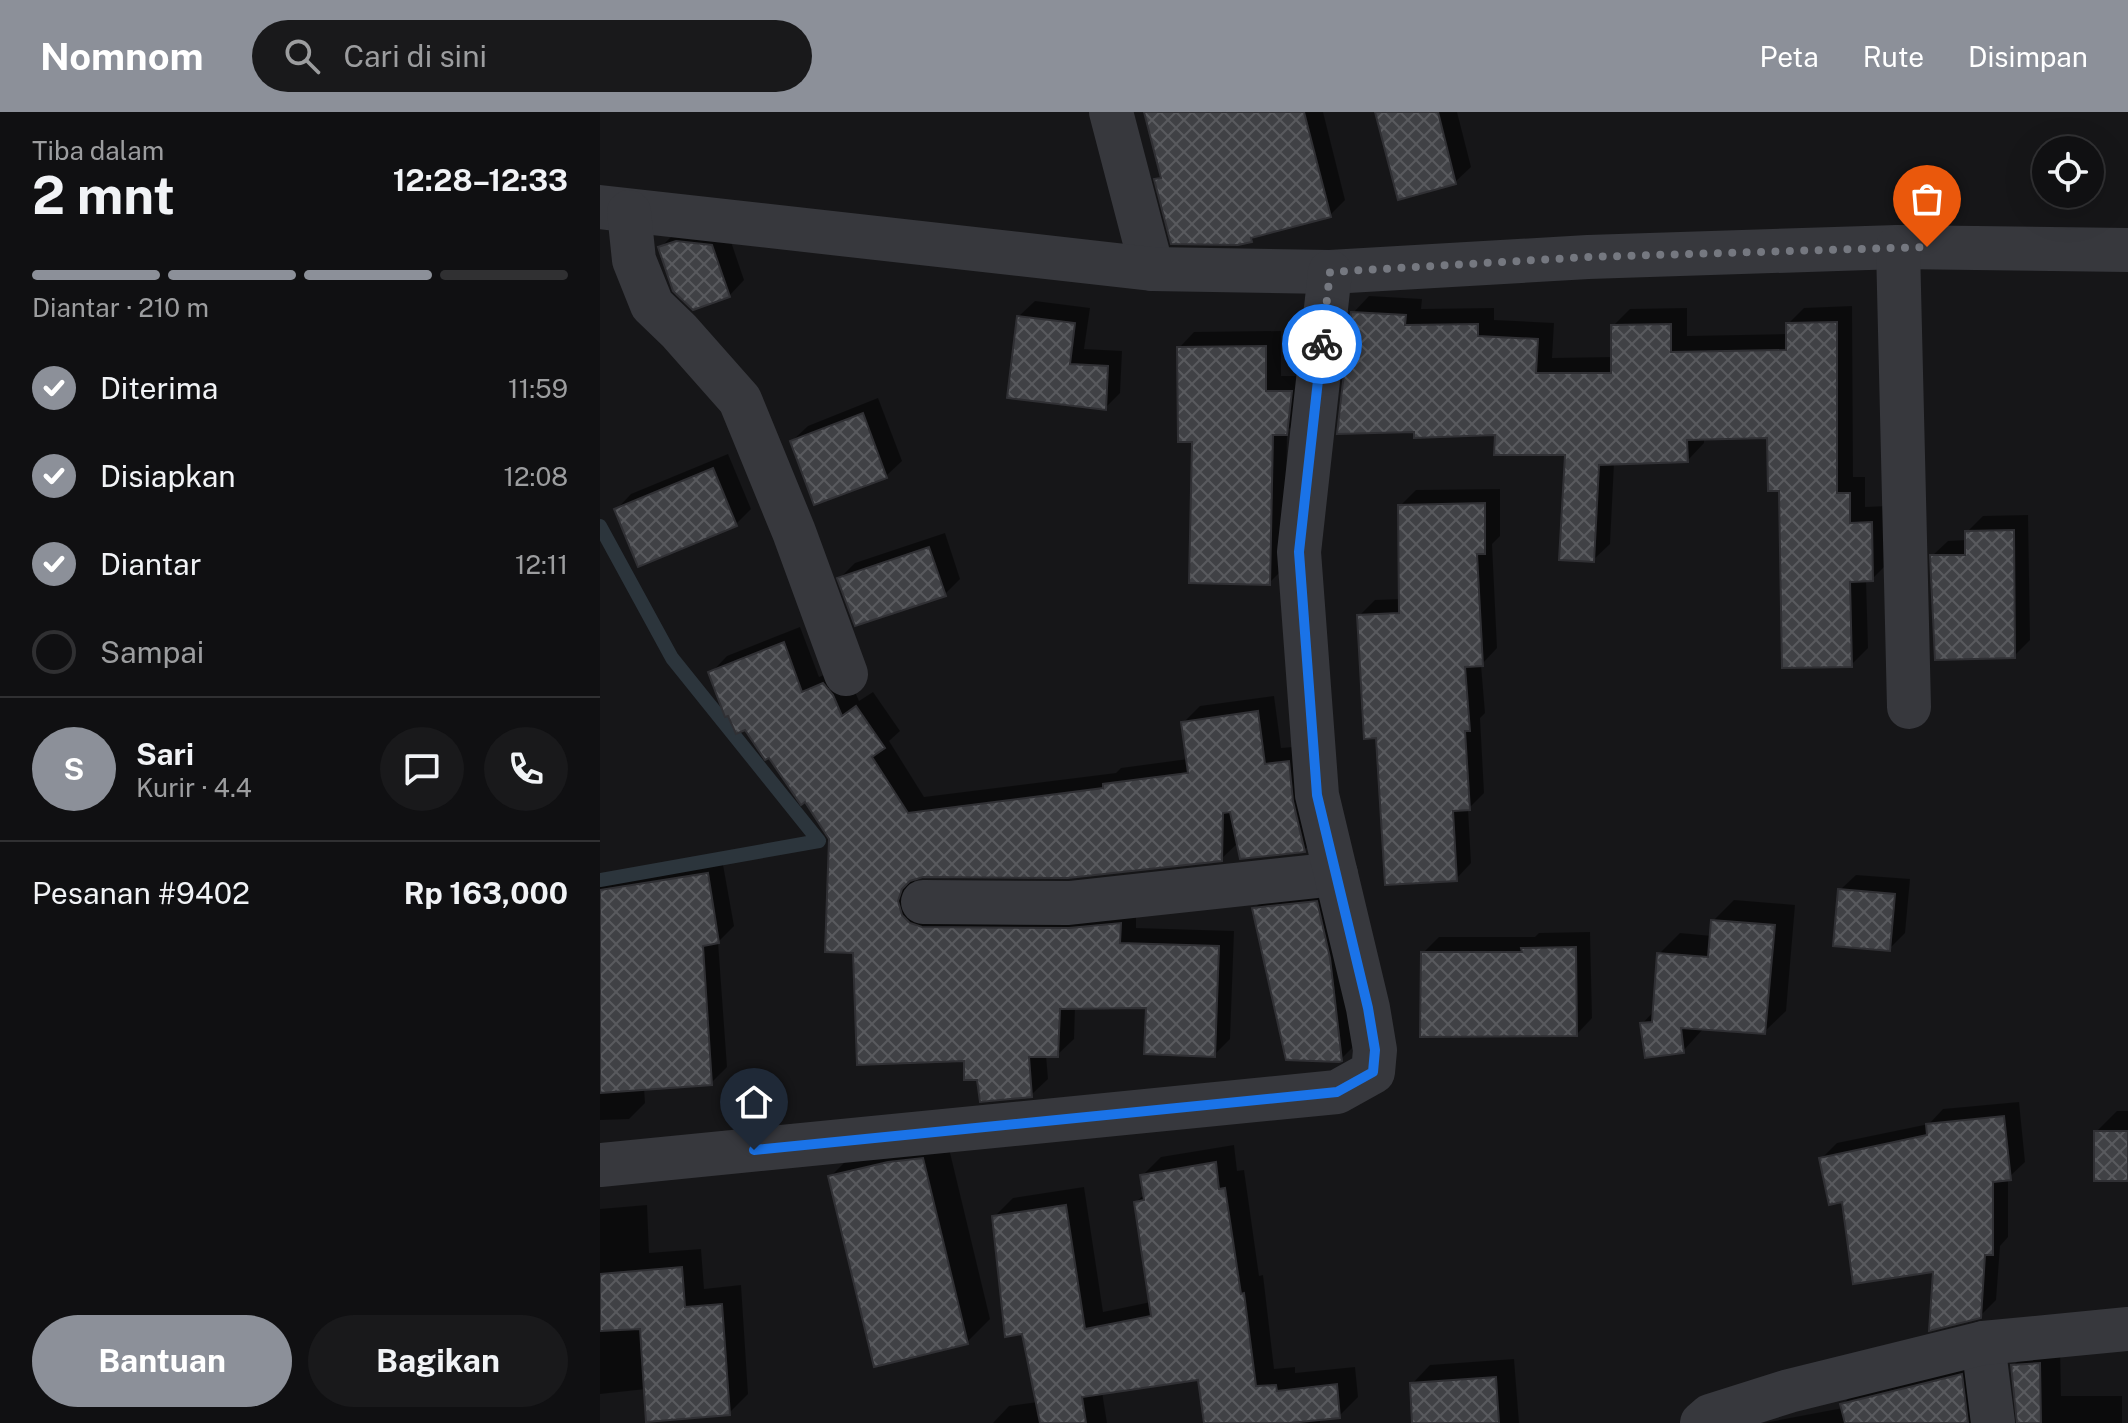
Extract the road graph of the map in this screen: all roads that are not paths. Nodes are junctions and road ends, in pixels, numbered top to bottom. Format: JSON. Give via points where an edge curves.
{"nodes":[{"id":1,"x":1111,"y":112,"type":"edge"},
{"id":2,"x":615,"y":210,"type":"edge"},
{"id":3,"x":1898,"y":247,"type":"junction"},
{"id":4,"x":2128,"y":250,"type":"edge"},
{"id":5,"x":1152,"y":269,"type":"junction"},
{"id":6,"x":1330,"y":272,"type":"junction"},
{"id":7,"x":846,"y":674,"type":"dead end"},
{"id":8,"x":1909,"y":707,"type":"dead end"},
{"id":9,"x":1336,"y":874,"type":"junction"},
{"id":10,"x":923,"y":902,"type":"dead end"},
{"id":11,"x":600,"y":1165,"type":"edge"},
{"id":12,"x":2128,"y":1329,"type":"edge"},
{"id":13,"x":1983,"y":1343,"type":"junction"},
{"id":14,"x":1702,"y":1423,"type":"edge"},
{"id":15,"x":1993,"y":1423,"type":"edge"}],
"edges":[{"from":1,"to":5,"type":"street"},
{"from":2,"to":5,"type":"street"},
{"from":2,"to":7,"type":"street","via":[[652,305],[740,400]]},
{"from":3,"to":4,"type":"street"},
{"from":3,"to":6,"type":"street"},
{"from":3,"to":8,"type":"street"},
{"from":5,"to":6,"type":"street"},
{"from":6,"to":9,"type":"street","via":[[1299,552],[1317,795]]},
{"from":9,"to":10,"type":"street","via":[[1069,903]]},
{"from":9,"to":11,"type":"street","via":[[1375,1050],[1373,1072],[1337,1092]]},
{"from":12,"to":13,"type":"street"},
{"from":13,"to":14,"type":"street","via":[[1789,1391]]},
{"from":13,"to":15,"type":"street"}]}
